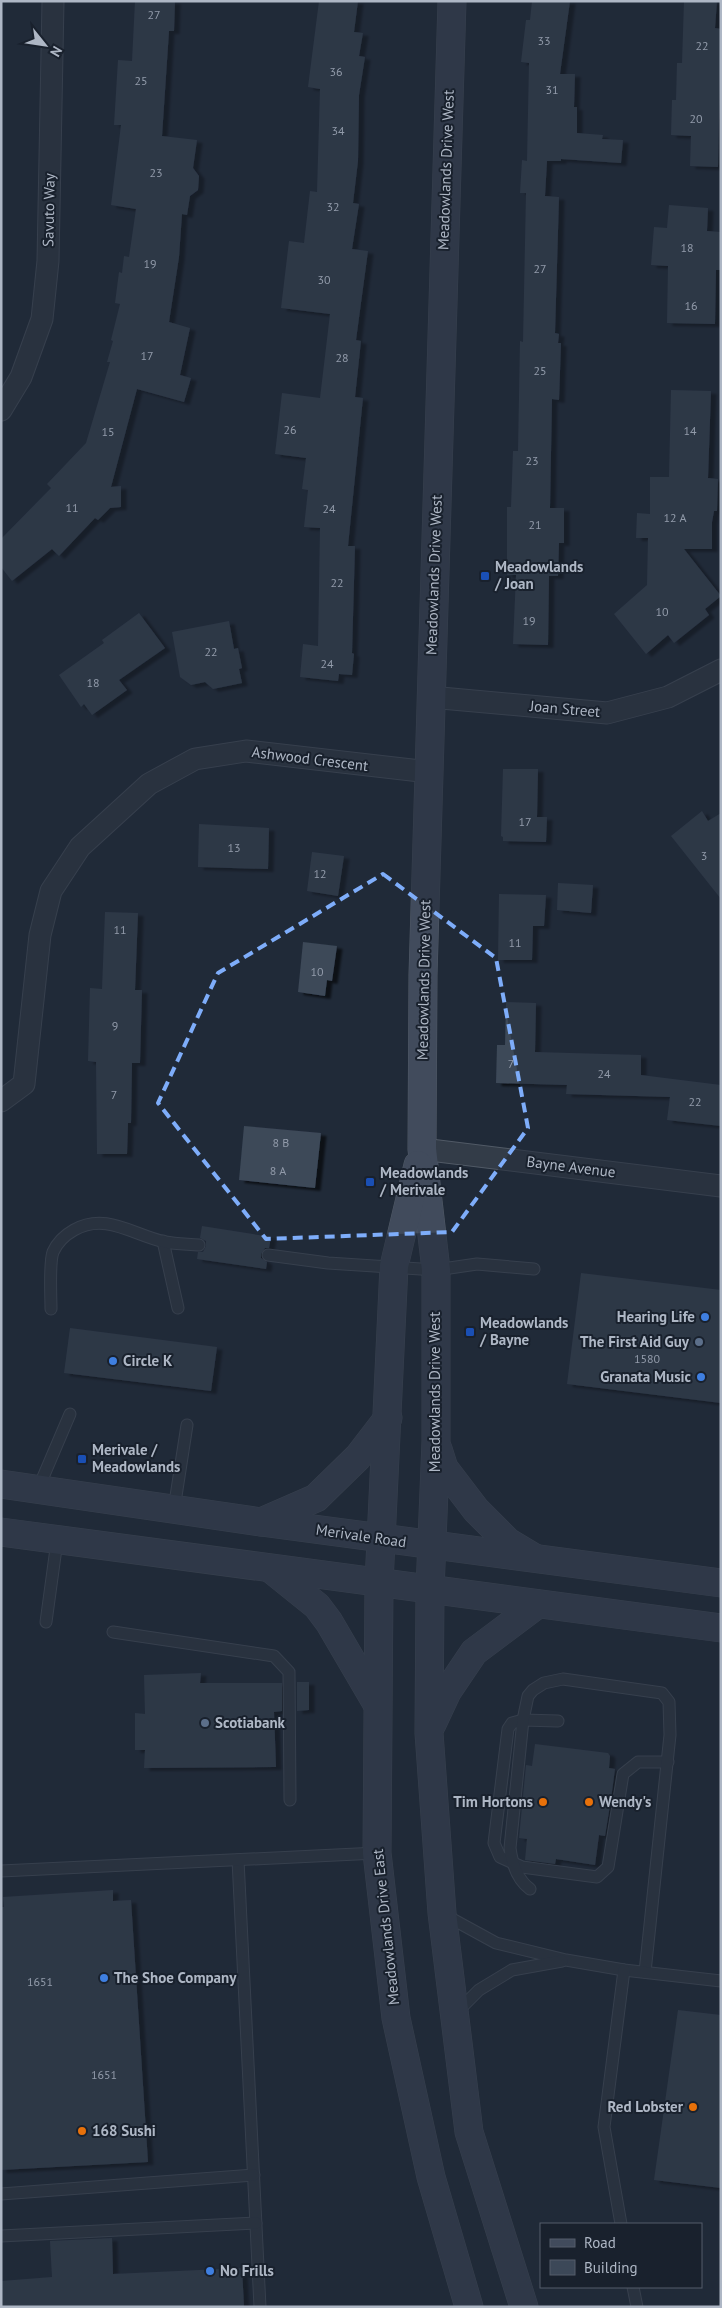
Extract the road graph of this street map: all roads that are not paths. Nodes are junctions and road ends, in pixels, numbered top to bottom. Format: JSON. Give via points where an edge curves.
{"nodes":[{"id":1,"x":53,"y":1,"type":"edge"},
{"id":2,"x":452,"y":1,"type":"edge"},
{"id":3,"x":1,"y":410,"type":"edge"},
{"id":4,"x":721,"y":670,"type":"edge"},
{"id":5,"x":430,"y":697,"type":"junction"},
{"id":6,"x":429,"y":772,"type":"junction"},
{"id":7,"x":1,"y":1101,"type":"edge"},
{"id":8,"x":422,"y":1149,"type":"junction"},
{"id":9,"x":721,"y":1186,"type":"edge"},
{"id":10,"x":163,"y":1241,"type":"junction"},
{"id":11,"x":199,"y":1245,"type":"dead end"},
{"id":12,"x":268,"y":1255,"type":"dead end"},
{"id":13,"x":394,"y":1266,"type":"junction"},
{"id":14,"x":534,"y":1269,"type":"dead end"},
{"id":15,"x":436,"y":1270,"type":"junction"},
{"id":16,"x":178,"y":1308,"type":"dead end"},
{"id":17,"x":51,"y":1309,"type":"dead end"},
{"id":18,"x":70,"y":1414,"type":"dead end"},
{"id":19,"x":388,"y":1418,"type":"junction"},
{"id":20,"x":187,"y":1425,"type":"dead end"},
{"id":21,"x":436,"y":1441,"type":"junction"},
{"id":22,"x":1,"y":1484,"type":"edge"},
{"id":23,"x":38,"y":1489,"type":"junction"},
{"id":24,"x":174,"y":1510,"type":"junction"},
{"id":25,"x":261,"y":1522,"type":"junction"},
{"id":26,"x":1,"y":1532,"type":"edge"},
{"id":27,"x":382,"y":1539,"type":"junction"},
{"id":28,"x":57,"y":1541,"type":"junction"},
{"id":29,"x":432,"y":1545,"type":"junction"},
{"id":30,"x":538,"y":1560,"type":"junction"},
{"id":31,"x":271,"y":1570,"type":"junction"},
{"id":32,"x":379,"y":1583,"type":"junction"},
{"id":33,"x":721,"y":1583,"type":"edge"},
{"id":34,"x":430,"y":1590,"type":"junction"},
{"id":35,"x":538,"y":1604,"type":"junction"},
{"id":36,"x":46,"y":1622,"type":"dead end"},
{"id":37,"x":721,"y":1628,"type":"edge"},
{"id":38,"x":112,"y":1632,"type":"dead end"},
{"id":39,"x":377,"y":1705,"type":"junction"},
{"id":40,"x":523,"y":1720,"type":"junction"},
{"id":41,"x":558,"y":1721,"type":"dead end"},
{"id":42,"x":428,"y":1732,"type":"junction"},
{"id":43,"x":668,"y":1762,"type":"junction"},
{"id":44,"x":290,"y":1800,"type":"dead end"},
{"id":45,"x":377,"y":1853,"type":"junction"},
{"id":46,"x":238,"y":1860,"type":"junction"},
{"id":47,"x":513,"y":1863,"type":"junction"},
{"id":48,"x":1,"y":1871,"type":"edge"},
{"id":49,"x":530,"y":1889,"type":"dead end"},
{"id":50,"x":442,"y":1913,"type":"junction"},
{"id":51,"x":566,"y":1960,"type":"junction"},
{"id":52,"x":624,"y":1970,"type":"junction"},
{"id":53,"x":645,"y":1972,"type":"junction"},
{"id":54,"x":721,"y":1981,"type":"edge"},
{"id":55,"x":453,"y":2016,"type":"junction"},
{"id":56,"x":254,"y":2175,"type":"junction"},
{"id":57,"x":1,"y":2194,"type":"edge"},
{"id":58,"x":256,"y":2223,"type":"junction"},
{"id":59,"x":621,"y":2223,"type":"edge"},
{"id":60,"x":1,"y":2236,"type":"edge"},
{"id":61,"x":633,"y":2288,"type":"edge"},
{"id":62,"x":260,"y":2307,"type":"edge"},
{"id":63,"x":469,"y":2307,"type":"edge"},
{"id":64,"x":524,"y":2307,"type":"edge"},
{"id":65,"x":637,"y":2307,"type":"edge"}],
"edges":[{"from":1,"to":3,"type":"street","name":"Savuto Way","via":[[48,261],[42,319],[21,377]]},
{"from":2,"to":5,"type":"main road","name":"Meadowlands Drive West"},
{"from":4,"to":5,"type":"street","name":"Joan Street","via":[[668,697],[608,713]]},
{"from":5,"to":6,"type":"main road","name":"Meadowlands Drive West"},
{"from":6,"to":7,"type":"street","name":"Ashwood Crescent","via":[[246,751],[195,759],[149,784],[80,847],[51,890],[40,935],[24,1084]]},
{"from":6,"to":8,"type":"main road","name":"Meadowlands Drive West"},
{"from":8,"to":9,"type":"street","name":"Bayne Avenue"},
{"from":8,"to":13,"type":"main road","name":"Meadowlands Drive West"},
{"from":8,"to":15,"type":"main road","name":"Meadowlands Drive West"},
{"from":10,"to":11,"type":"lane"},
{"from":10,"to":16,"type":"lane"},
{"from":10,"to":17,"type":"lane","via":[[114,1224],[98,1222],[68,1233],[52,1254]]},
{"from":12,"to":13,"type":"lane","via":[[328,1263]]},
{"from":13,"to":15,"type":"lane"},
{"from":13,"to":19,"type":"main road","name":"Meadowlands Drive West"},
{"from":14,"to":15,"type":"lane","via":[[477,1264]]},
{"from":15,"to":21,"type":"main road","name":"Meadowlands Drive West"},
{"from":18,"to":23,"type":"lane"},
{"from":19,"to":25,"type":"main road","via":[[358,1457],[316,1498]]},
{"from":19,"to":27,"type":"main road","name":"Meadowlands Drive West"},
{"from":20,"to":24,"type":"lane"},
{"from":21,"to":29,"type":"main road","name":"Meadowlands Drive West"},
{"from":21,"to":30,"type":"main road","via":[[444,1468],[476,1510],[508,1542]]},
{"from":22,"to":23,"type":"main road","name":"Merivale Road"},
{"from":23,"to":24,"type":"main road","name":"Merivale Road"},
{"from":24,"to":25,"type":"main road","name":"Merivale Road"},
{"from":25,"to":27,"type":"main road","name":"Merivale Road"},
{"from":26,"to":28,"type":"main road"},
{"from":27,"to":29,"type":"main road","name":"Merivale Road"},
{"from":27,"to":32,"type":"main road","name":"Meadowlands Drive East"},
{"from":28,"to":31,"type":"main road"},
{"from":28,"to":36,"type":"lane"},
{"from":29,"to":30,"type":"main road","name":"Merivale Road"},
{"from":29,"to":34,"type":"main road"},
{"from":30,"to":33,"type":"main road","name":"Merivale Road"},
{"from":31,"to":32,"type":"main road"},
{"from":31,"to":39,"type":"main road","via":[[317,1606]]},
{"from":32,"to":34,"type":"main road"},
{"from":32,"to":39,"type":"main road","name":"Meadowlands Drive East"},
{"from":34,"to":35,"type":"main road"},
{"from":34,"to":42,"type":"main road"},
{"from":35,"to":37,"type":"main road"},
{"from":35,"to":42,"type":"main road","via":[[474,1652],[447,1692]]},
{"from":38,"to":44,"type":"lane","via":[[274,1656],[288,1672]]},
{"from":39,"to":45,"type":"main road","name":"Meadowlands Drive East"},
{"from":40,"to":41,"type":"lane"},
{"from":40,"to":43,"type":"lane","via":[[528,1696],[533,1690],[544,1683],[563,1679],[662,1693],[669,1702]]},
{"from":40,"to":47,"type":"lane","via":[[510,1848]]},
{"from":40,"to":47,"type":"lane","via":[[512,1723],[508,1730],[494,1843],[500,1857]]},
{"from":42,"to":50,"type":"main road"},
{"from":43,"to":47,"type":"lane","via":[[638,1762],[623,1774],[608,1867],[597,1877]]},
{"from":43,"to":53,"type":"lane"},
{"from":45,"to":46,"type":"lane"},
{"from":45,"to":63,"type":"main road","name":"Meadowlands Drive East","via":[[396,2018],[431,2177]]},
{"from":46,"to":48,"type":"lane"},
{"from":46,"to":56,"type":"lane"},
{"from":47,"to":49,"type":"lane"},
{"from":50,"to":51,"type":"lane","via":[[496,1943]]},
{"from":50,"to":55,"type":"main road"},
{"from":51,"to":52,"type":"lane"},
{"from":51,"to":55,"type":"lane","via":[[512,1970],[479,1990]]},
{"from":52,"to":53,"type":"lane"},
{"from":52,"to":59,"type":"lane","via":[[604,2127]]},
{"from":53,"to":54,"type":"lane"},
{"from":55,"to":64,"type":"main road","via":[[469,2132]]},
{"from":56,"to":57,"type":"lane"},
{"from":56,"to":58,"type":"lane"},
{"from":58,"to":60,"type":"lane"},
{"from":58,"to":62,"type":"lane"},
{"from":61,"to":65,"type":"lane"}]}
